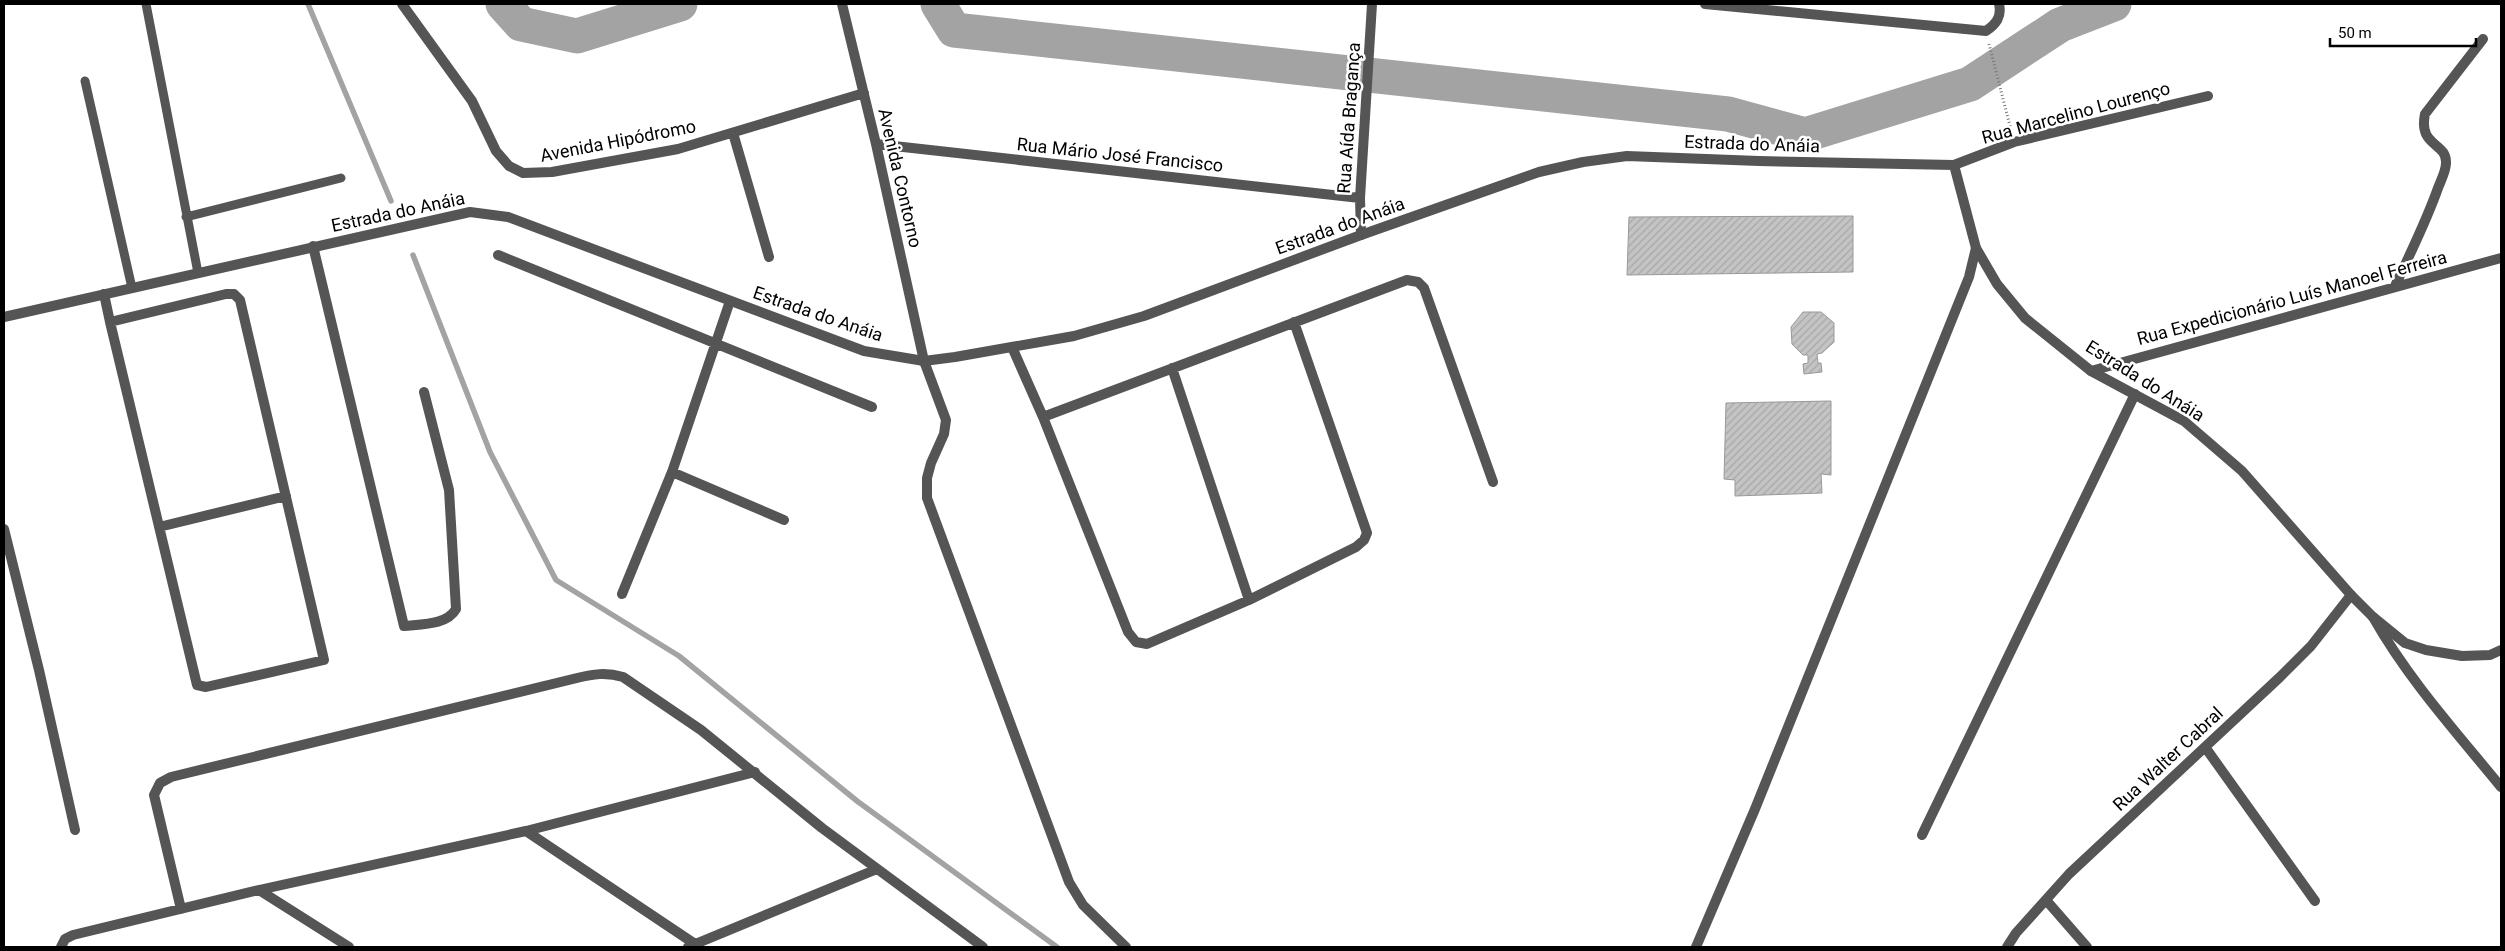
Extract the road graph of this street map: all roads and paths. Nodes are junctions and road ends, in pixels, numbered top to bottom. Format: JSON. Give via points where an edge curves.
{"nodes":[{"id":1,"x":146,"y":4,"type":"edge"},
{"id":2,"x":402,"y":4,"type":"edge"},
{"id":3,"x":842,"y":4,"type":"edge"},
{"id":4,"x":1372,"y":4,"type":"edge"},
{"id":5,"x":1705,"y":4,"type":"edge"},
{"id":6,"x":2000,"y":4,"type":"edge"},
{"id":7,"x":2483,"y":39,"type":"dead end"},
{"id":8,"x":1990,"y":47,"type":"dead end"},
{"id":9,"x":85,"y":81,"type":"dead end"},
{"id":10,"x":864,"y":93,"type":"junction"},
{"id":11,"x":2208,"y":96,"type":"dead end"},
{"id":12,"x":2008,"y":121,"type":"dead end"},
{"id":13,"x":733,"y":133,"type":"junction"},
{"id":14,"x":876,"y":144,"type":"junction"},
{"id":15,"x":1954,"y":165,"type":"junction"},
{"id":16,"x":341,"y":178,"type":"dead end"},
{"id":17,"x":1360,"y":198,"type":"junction"},
{"id":18,"x":186,"y":217,"type":"junction"},
{"id":19,"x":1361,"y":235,"type":"junction"},
{"id":20,"x":313,"y":246,"type":"junction"},
{"id":21,"x":1976,"y":248,"type":"junction"},
{"id":22,"x":498,"y":255,"type":"dead end"},
{"id":23,"x":769,"y":257,"type":"dead end"},
{"id":24,"x":2501,"y":258,"type":"edge"},
{"id":25,"x":198,"y":273,"type":"junction"},
{"id":26,"x":2395,"y":286,"type":"junction"},
{"id":27,"x":132,"y":288,"type":"junction"},
{"id":28,"x":104,"y":294,"type":"junction"},
{"id":29,"x":730,"y":301,"type":"junction"},
{"id":30,"x":4,"y":317,"type":"edge"},
{"id":31,"x":110,"y":322,"type":"junction"},
{"id":32,"x":1294,"y":322,"type":"junction"},
{"id":33,"x":717,"y":343,"type":"junction"},
{"id":34,"x":1012,"y":347,"type":"junction"},
{"id":35,"x":924,"y":361,"type":"junction"},
{"id":36,"x":1172,"y":368,"type":"junction"},
{"id":37,"x":2091,"y":371,"type":"junction"},
{"id":38,"x":424,"y":392,"type":"dead end"},
{"id":39,"x":2135,"y":394,"type":"junction"},
{"id":40,"x":872,"y":406,"type":"dead end"},
{"id":41,"x":1043,"y":417,"type":"junction"},
{"id":42,"x":672,"y":472,"type":"junction"},
{"id":43,"x":1493,"y":482,"type":"dead end"},
{"id":44,"x":286,"y":496,"type":"junction"},
{"id":45,"x":784,"y":520,"type":"dead end"},
{"id":46,"x":159,"y":527,"type":"junction"},
{"id":47,"x":4,"y":529,"type":"edge"},
{"id":48,"x":622,"y":594,"type":"dead end"},
{"id":49,"x":2351,"y":595,"type":"junction"},
{"id":50,"x":1249,"y":600,"type":"junction"},
{"id":51,"x":2373,"y":618,"type":"junction"},
{"id":52,"x":2501,"y":650,"type":"edge"},
{"id":53,"x":2205,"y":747,"type":"junction"},
{"id":54,"x":755,"y":772,"type":"junction"},
{"id":55,"x":2501,"y":787,"type":"edge"},
{"id":56,"x":75,"y":830,"type":"dead end"},
{"id":57,"x":526,"y":831,"type":"junction"},
{"id":58,"x":1922,"y":835,"type":"dead end"},
{"id":59,"x":877,"y":869,"type":"junction"},
{"id":60,"x":259,"y":890,"type":"junction"},
{"id":61,"x":2046,"y":900,"type":"junction"},
{"id":62,"x":2315,"y":901,"type":"dead end"},
{"id":63,"x":181,"y":909,"type":"junction"},
{"id":64,"x":692,"y":946,"type":"edge"},
{"id":65,"x":61,"y":947,"type":"edge"},
{"id":66,"x":350,"y":947,"type":"edge"},
{"id":67,"x":983,"y":947,"type":"edge"},
{"id":68,"x":1126,"y":947,"type":"edge"},
{"id":69,"x":1696,"y":947,"type":"edge"},
{"id":70,"x":2007,"y":947,"type":"edge"},
{"id":71,"x":2087,"y":947,"type":"edge"}],
"edges":[{"from":1,"to":18,"type":"lane"},
{"from":2,"to":13,"type":"street","name":"Avenida Hipódromo","via":[[472,101],[496,151],[508,166],[523,173],[552,172],[678,149]]},
{"from":3,"to":10,"type":"street","name":"Avenida Contorno"},
{"from":4,"to":17,"type":"street","name":"Rua Aída Bragança"},
{"from":5,"to":6,"type":"street","via":[[1986,31],[1998,20]]},
{"from":7,"to":26,"type":"street","via":[[2426,114],[2424,133],[2442,151],[2446,163],[2434,200]]},
{"from":8,"to":12,"type":"path"},
{"from":9,"to":27,"type":"lane"},
{"from":10,"to":13,"type":"street","name":"Avenida Hipódromo"},
{"from":10,"to":14,"type":"street","name":"Avenida Contorno"},
{"from":11,"to":15,"type":"street","name":"Rua Marcelino Lourenço","via":[[2014,142]]},
{"from":13,"to":23,"type":"street"},
{"from":14,"to":17,"type":"street","name":"Rua Mário José Francisco"},
{"from":14,"to":35,"type":"street","name":"Avenida Contorno"},
{"from":15,"to":19,"type":"street","name":"Estrada do Anáia","via":[[1627,156],[1539,172]]},
{"from":15,"to":21,"type":"street","name":"Estrada do Anáia"},
{"from":16,"to":18,"type":"lane"},
{"from":17,"to":19,"type":"street","name":"Rua Aída Bragança"},
{"from":18,"to":25,"type":"lane"},
{"from":19,"to":34,"type":"street","name":"Estrada do Anáia","via":[[1144,316],[1074,336]]},
{"from":20,"to":25,"type":"street","name":"Estrada do Anáia"},
{"from":20,"to":29,"type":"street","name":"Estrada do Anáia","via":[[470,212],[487,213],[508,217]]},
{"from":20,"to":38,"type":"street","via":[[404,626],[443,620],[452,616],[456,609],[449,490]]},
{"from":21,"to":37,"type":"street","name":"Estrada do Anáia","via":[[1997,284],[2026,318]]},
{"from":21,"to":69,"type":"street","via":[[1969,277],[1755,809]]},
{"from":22,"to":33,"type":"street"},
{"from":24,"to":26,"type":"street","name":"Rua Expedicionário Luís Manoel Ferreira"},
{"from":25,"to":27,"type":"street","name":"Estrada do Anáia"},
{"from":26,"to":37,"type":"street","name":"Rua Expedicionário Luís Manoel Ferreira"},
{"from":27,"to":28,"type":"street","name":"Estrada do Anáia"},
{"from":28,"to":30,"type":"street","name":"Estrada do Anáia"},
{"from":28,"to":31,"type":"street"},
{"from":29,"to":33,"type":"street"},
{"from":29,"to":35,"type":"street","name":"Estrada do Anáia","via":[[864,351]]},
{"from":31,"to":44,"type":"street","via":[[234,294],[240,300]]},
{"from":31,"to":46,"type":"street"},
{"from":32,"to":36,"type":"street"},
{"from":32,"to":43,"type":"street","via":[[1408,280],[1418,282],[1424,288]]},
{"from":32,"to":50,"type":"street","via":[[1368,533],[1356,547]]},
{"from":33,"to":40,"type":"street"},
{"from":33,"to":42,"type":"street"},
{"from":34,"to":35,"type":"street","name":"Estrada do Anáia"},
{"from":34,"to":41,"type":"street"},
{"from":35,"to":68,"type":"street","name":"Avenida Contorno","via":[[946,420],[944,434],[930,463],[927,498],[1069,882],[1083,904]]},
{"from":36,"to":41,"type":"street"},
{"from":36,"to":50,"type":"street"},
{"from":37,"to":39,"type":"street","name":"Estrada do Anáia"},
{"from":39,"to":49,"type":"street","name":"Estrada do Anáia","via":[[2184,421],[2242,471]]},
{"from":39,"to":58,"type":"street"},
{"from":41,"to":50,"type":"street","via":[[1128,632],[1136,642],[1147,644]]},
{"from":42,"to":45,"type":"street"},
{"from":42,"to":48,"type":"street"},
{"from":44,"to":46,"type":"street"},
{"from":44,"to":46,"type":"street","via":[[324,660],[198,687]]},
{"from":47,"to":56,"type":"street","via":[[40,670]]},
{"from":49,"to":51,"type":"street","name":"Estrada do Anáia"},
{"from":49,"to":53,"type":"street","name":"Rua Walter Cabral","via":[[2311,646]]},
{"from":51,"to":52,"type":"street","name":"Estrada do Anáia","via":[[2406,643],[2426,650],[2462,656]]},
{"from":51,"to":55,"type":"street","via":[[2426,697]]},
{"from":53,"to":61,"type":"street","name":"Rua Walter Cabral","via":[[2069,874]]},
{"from":53,"to":62,"type":"street"},
{"from":54,"to":57,"type":"street"},
{"from":54,"to":59,"type":"street"},
{"from":54,"to":63,"type":"street","via":[[701,730],[623,677],[596,673],[160,782],[154,795]]},
{"from":57,"to":60,"type":"street"},
{"from":57,"to":64,"type":"street"},
{"from":59,"to":64,"type":"street"},
{"from":59,"to":67,"type":"street"},
{"from":60,"to":63,"type":"street"},
{"from":60,"to":66,"type":"street"},
{"from":61,"to":70,"type":"street","name":"Rua Walter Cabral"},
{"from":61,"to":71,"type":"street"},
{"from":63,"to":65,"type":"street","via":[[73,935],[65,939]]}]}
